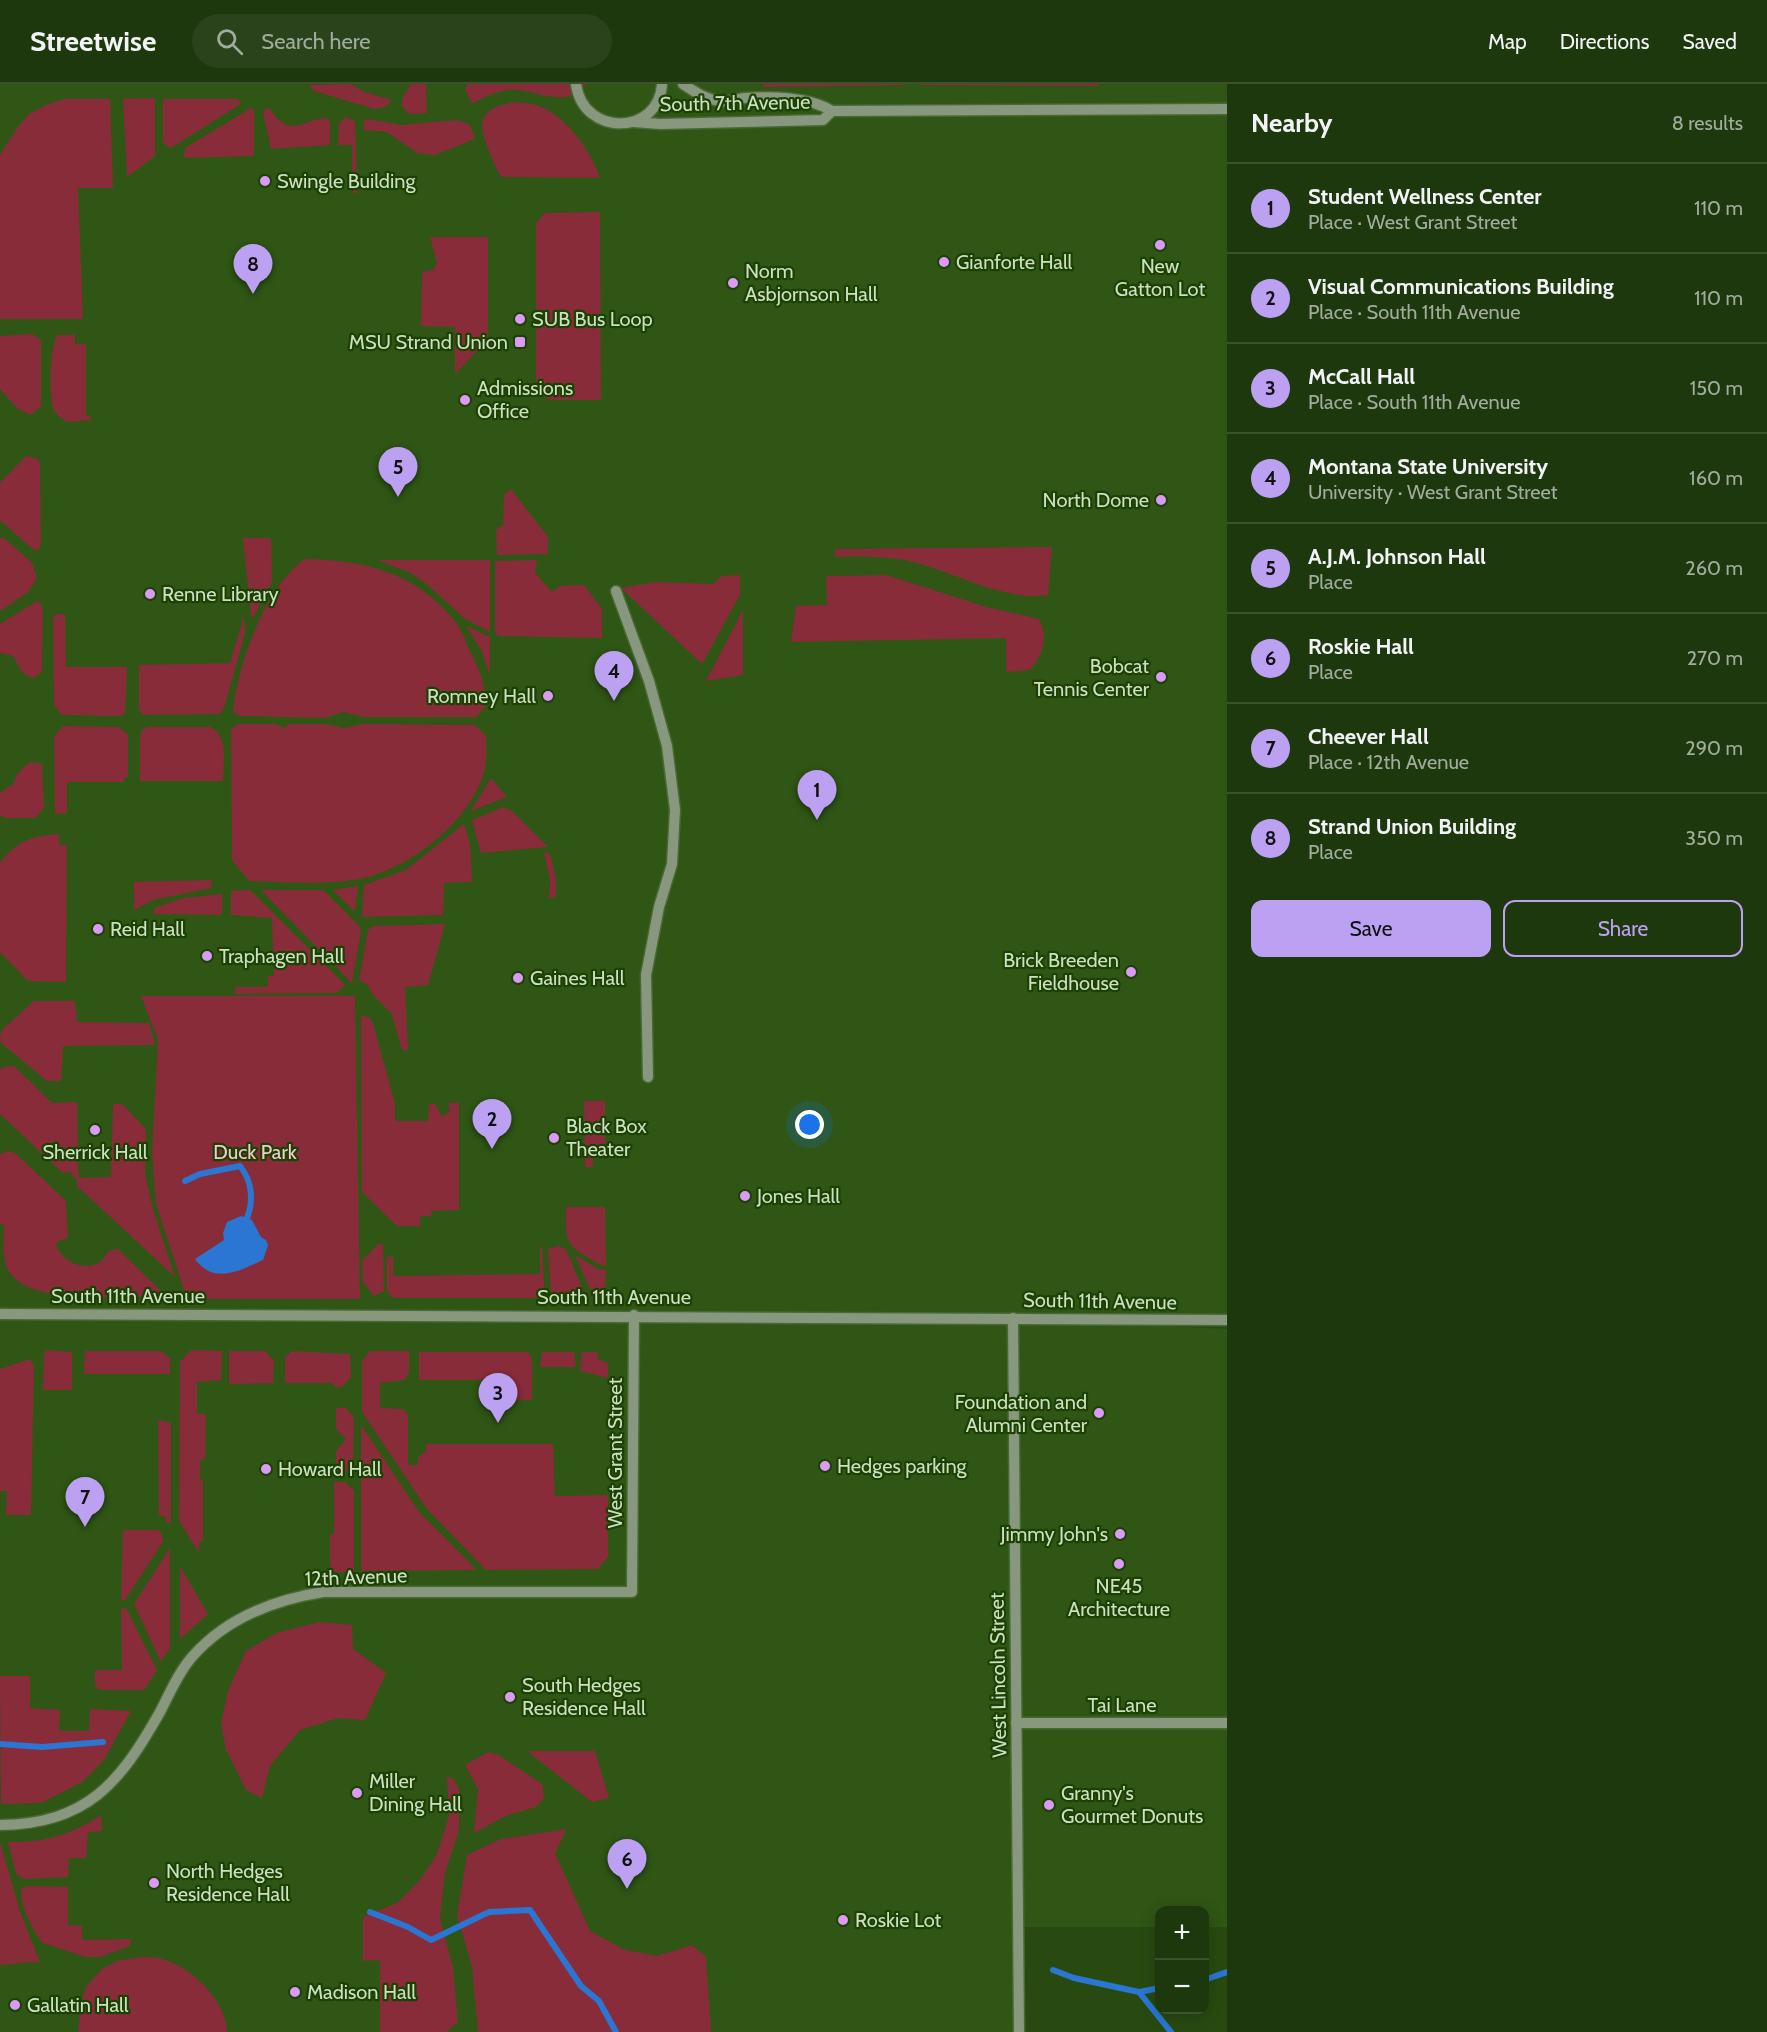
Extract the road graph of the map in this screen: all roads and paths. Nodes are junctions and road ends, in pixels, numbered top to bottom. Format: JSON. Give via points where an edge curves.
{"nodes":[{"id":1,"x":576,"y":84,"type":"edge"},
{"id":2,"x":662,"y":84,"type":"edge"},
{"id":3,"x":683,"y":84,"type":"edge"},
{"id":4,"x":1227,"y":110,"type":"edge"},
{"id":5,"x":832,"y":111,"type":"junction"},
{"id":6,"x":634,"y":122,"type":"junction"},
{"id":7,"x":616,"y":591,"type":"dead end"},
{"id":8,"x":648,"y":1077,"type":"dead end"},
{"id":9,"x":0,"y":1314,"type":"edge"},
{"id":10,"x":634,"y":1315,"type":"junction"},
{"id":11,"x":1013,"y":1318,"type":"junction"},
{"id":12,"x":1227,"y":1320,"type":"edge"},
{"id":13,"x":632,"y":1592,"type":"joint"},
{"id":14,"x":1016,"y":1723,"type":"junction"},
{"id":15,"x":1227,"y":1723,"type":"edge"},
{"id":16,"x":0,"y":1825,"type":"edge"},
{"id":17,"x":1019,"y":2032,"type":"edge"}],
"edges":[{"from":1,"to":6,"type":"street","name":"South 7th Avenue","via":[[577,94],[594,116],[607,123]]},
{"from":2,"to":6,"type":"street","via":[[656,104]]},
{"from":3,"to":5,"type":"street","name":"South 7th Avenue","via":[[698,94],[722,101],[793,100],[822,105]]},
{"from":4,"to":5,"type":"street","name":"South 7th Avenue"},
{"from":5,"to":6,"type":"street","name":"South 7th Avenue","via":[[823,120]]},
{"from":7,"to":8,"type":"street","via":[[649,681],[667,746],[675,810],[672,864],[646,975]]},
{"from":9,"to":10,"type":"street","name":"South 11th Avenue"},
{"from":10,"to":11,"type":"street","name":"South 11th Avenue"},
{"from":10,"to":13,"type":"street","name":"West Grant Street"},
{"from":11,"to":12,"type":"street","name":"South 11th Avenue"},
{"from":11,"to":14,"type":"street","name":"West Lincoln Street"},
{"from":13,"to":16,"type":"street","name":"12th Avenue","via":[[323,1592],[253,1611],[193,1656],[133,1758],[96,1797],[58,1817]]},
{"from":14,"to":15,"type":"street","name":"Tai Lane"},
{"from":14,"to":17,"type":"street","name":"West Lincoln Street"}]}
